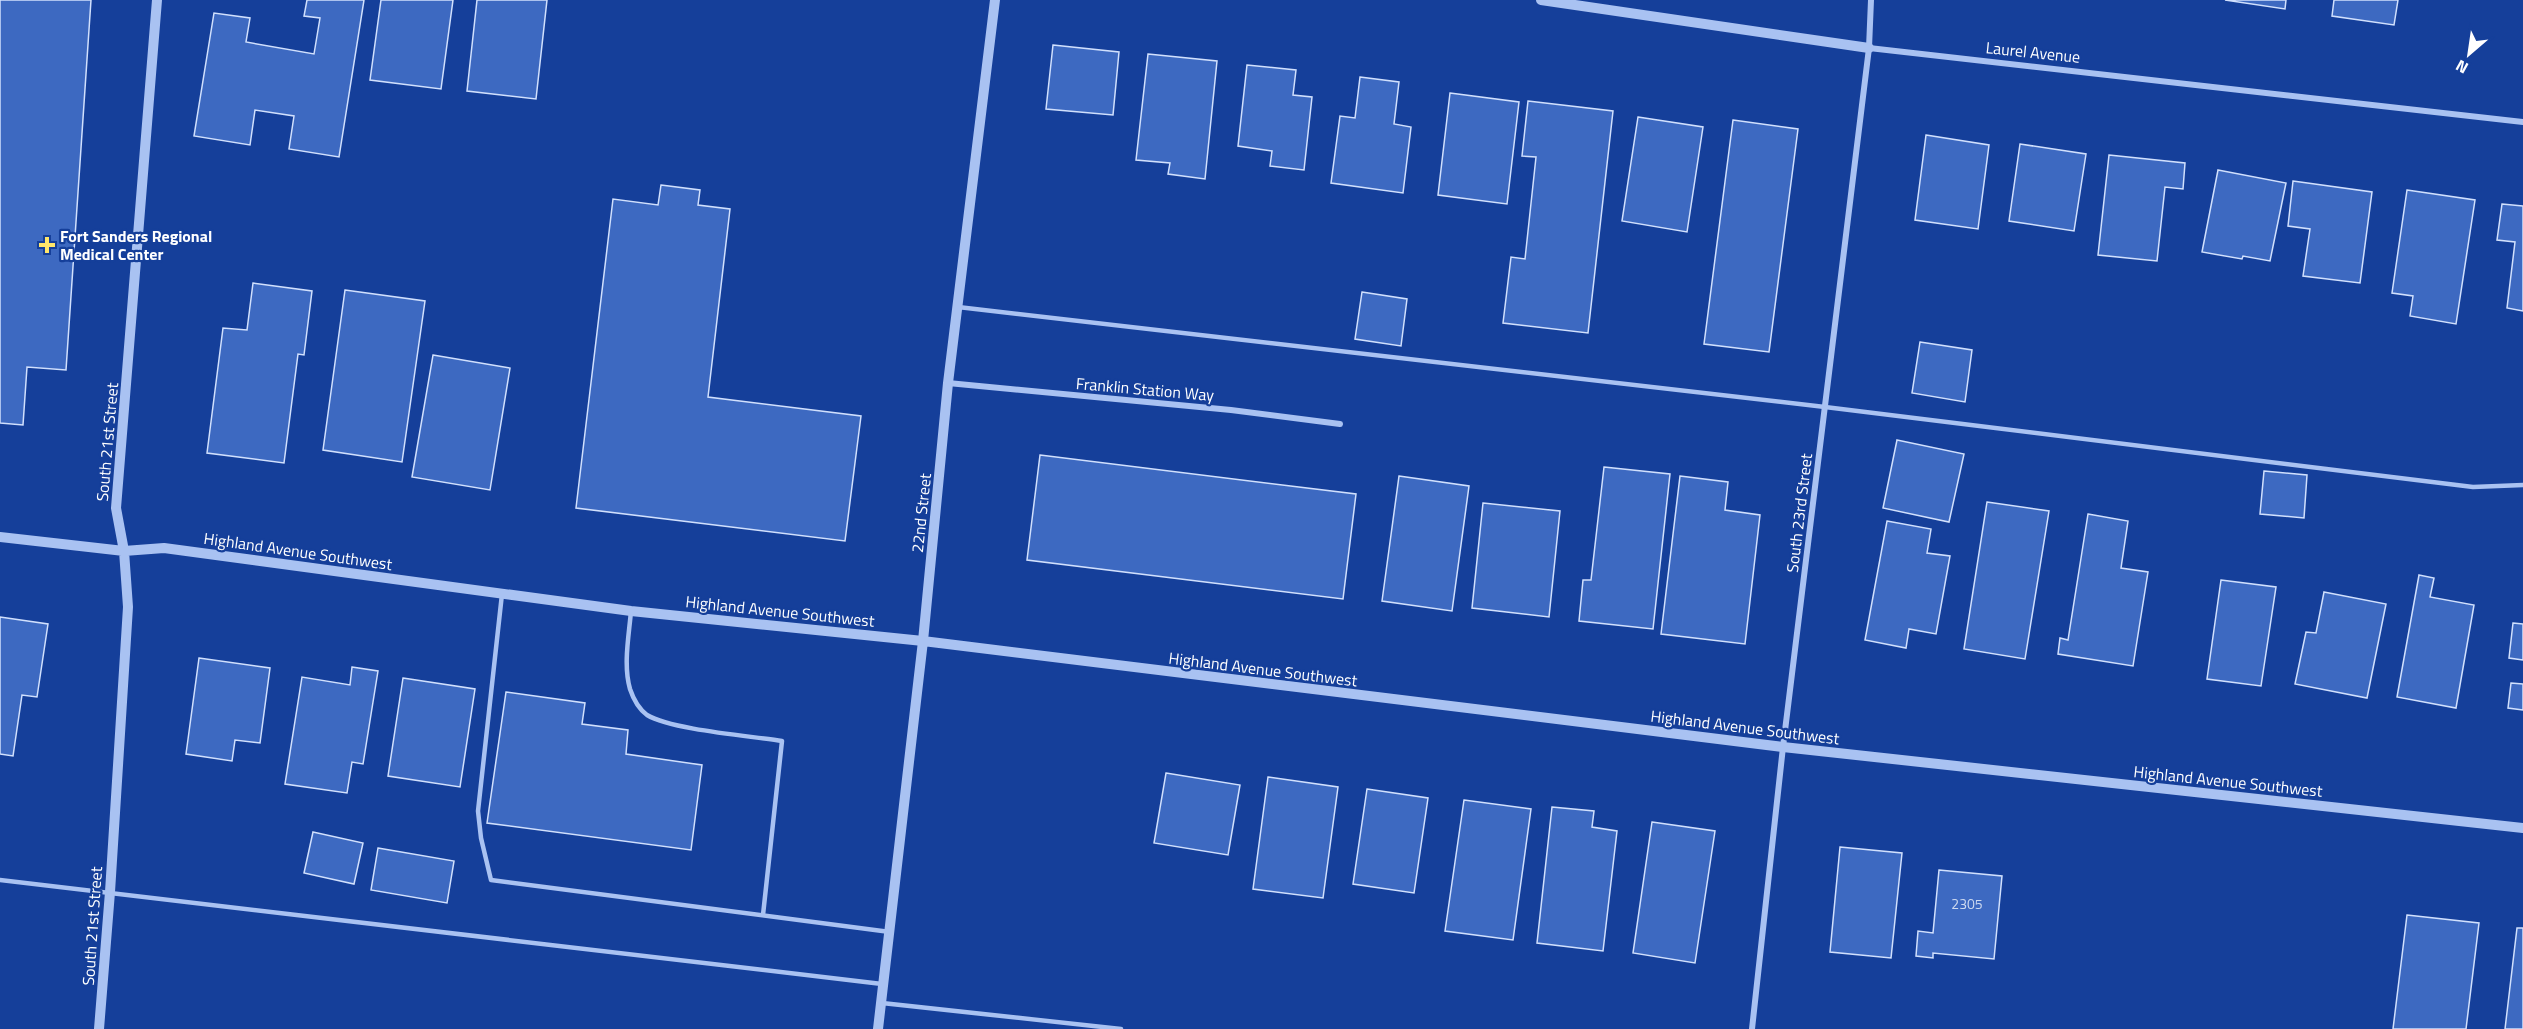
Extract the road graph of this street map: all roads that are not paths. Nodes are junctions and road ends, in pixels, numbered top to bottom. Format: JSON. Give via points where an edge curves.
{"nodes":[{"id":1,"x":157,"y":0,"type":"edge"},
{"id":2,"x":995,"y":0,"type":"edge"},
{"id":3,"x":1541,"y":0,"type":"edge"},
{"id":4,"x":1872,"y":0,"type":"edge"},
{"id":5,"x":1869,"y":48,"type":"junction"},
{"id":6,"x":2523,"y":122,"type":"edge"},
{"id":7,"x":958,"y":307,"type":"junction"},
{"id":8,"x":948,"y":383,"type":"junction"},
{"id":9,"x":1825,"y":407,"type":"junction"},
{"id":10,"x":1340,"y":424,"type":"dead end"},
{"id":11,"x":2523,"y":485,"type":"edge"},
{"id":12,"x":0,"y":537,"type":"edge"},
{"id":13,"x":124,"y":551,"type":"junction"},
{"id":14,"x":502,"y":594,"type":"junction"},
{"id":15,"x":631,"y":611,"type":"junction"},
{"id":16,"x":923,"y":641,"type":"junction"},
{"id":17,"x":1783,"y":747,"type":"junction"},
{"id":18,"x":2523,"y":828,"type":"edge"},
{"id":19,"x":0,"y":880,"type":"edge"},
{"id":20,"x":111,"y":892,"type":"junction"},
{"id":21,"x":764,"y":915,"type":"junction"},
{"id":22,"x":890,"y":932,"type":"junction"},
{"id":23,"x":884,"y":984,"type":"junction"},
{"id":24,"x":881,"y":1002,"type":"junction"},
{"id":25,"x":99,"y":1029,"type":"edge"},
{"id":26,"x":878,"y":1029,"type":"edge"},
{"id":27,"x":1121,"y":1029,"type":"edge"},
{"id":28,"x":1752,"y":1029,"type":"edge"}],
"edges":[{"from":1,"to":13,"type":"street","name":"South 21st Street","via":[[116,508]]},
{"from":2,"to":7,"type":"street","name":"22nd Street"},
{"from":3,"to":5,"type":"street","name":"Laurel Avenue"},
{"from":4,"to":5,"type":"street","name":"South 23rd Street"},
{"from":5,"to":6,"type":"street","name":"Laurel Avenue"},
{"from":5,"to":9,"type":"street","name":"South 23rd Street"},
{"from":7,"to":8,"type":"street","name":"22nd Street"},
{"from":7,"to":9,"type":"lane"},
{"from":8,"to":10,"type":"street","name":"Franklin Station Way"},
{"from":8,"to":16,"type":"street","name":"22nd Street"},
{"from":9,"to":11,"type":"lane","via":[[2473,487]]},
{"from":9,"to":17,"type":"street","name":"South 23rd Street"},
{"from":12,"to":13,"type":"street","name":"Highland Avenue Southwest"},
{"from":13,"to":14,"type":"street","name":"Highland Avenue Southwest","via":[[164,548]]},
{"from":13,"to":20,"type":"street","name":"South 21st Street","via":[[128,607]]},
{"from":14,"to":15,"type":"street","name":"Highland Avenue Southwest"},
{"from":14,"to":21,"type":"lane","via":[[478,811],[491,880]]},
{"from":15,"to":16,"type":"street","name":"Highland Avenue Southwest"},
{"from":15,"to":21,"type":"lane","via":[[629,687],[645,714],[689,727],[782,741]]},
{"from":16,"to":17,"type":"street","name":"Highland Avenue Southwest"},
{"from":16,"to":22,"type":"street","name":"22nd Street"},
{"from":17,"to":18,"type":"street","name":"Highland Avenue Southwest"},
{"from":17,"to":28,"type":"street","name":"South 23rd Street"},
{"from":19,"to":20,"type":"lane"},
{"from":20,"to":23,"type":"lane"},
{"from":20,"to":25,"type":"street","name":"South 21st Street"},
{"from":21,"to":22,"type":"lane"},
{"from":22,"to":23,"type":"street","name":"22nd Street"},
{"from":23,"to":24,"type":"street","name":"22nd Street"},
{"from":24,"to":26,"type":"street","name":"22nd Street"},
{"from":24,"to":27,"type":"lane"}]}
